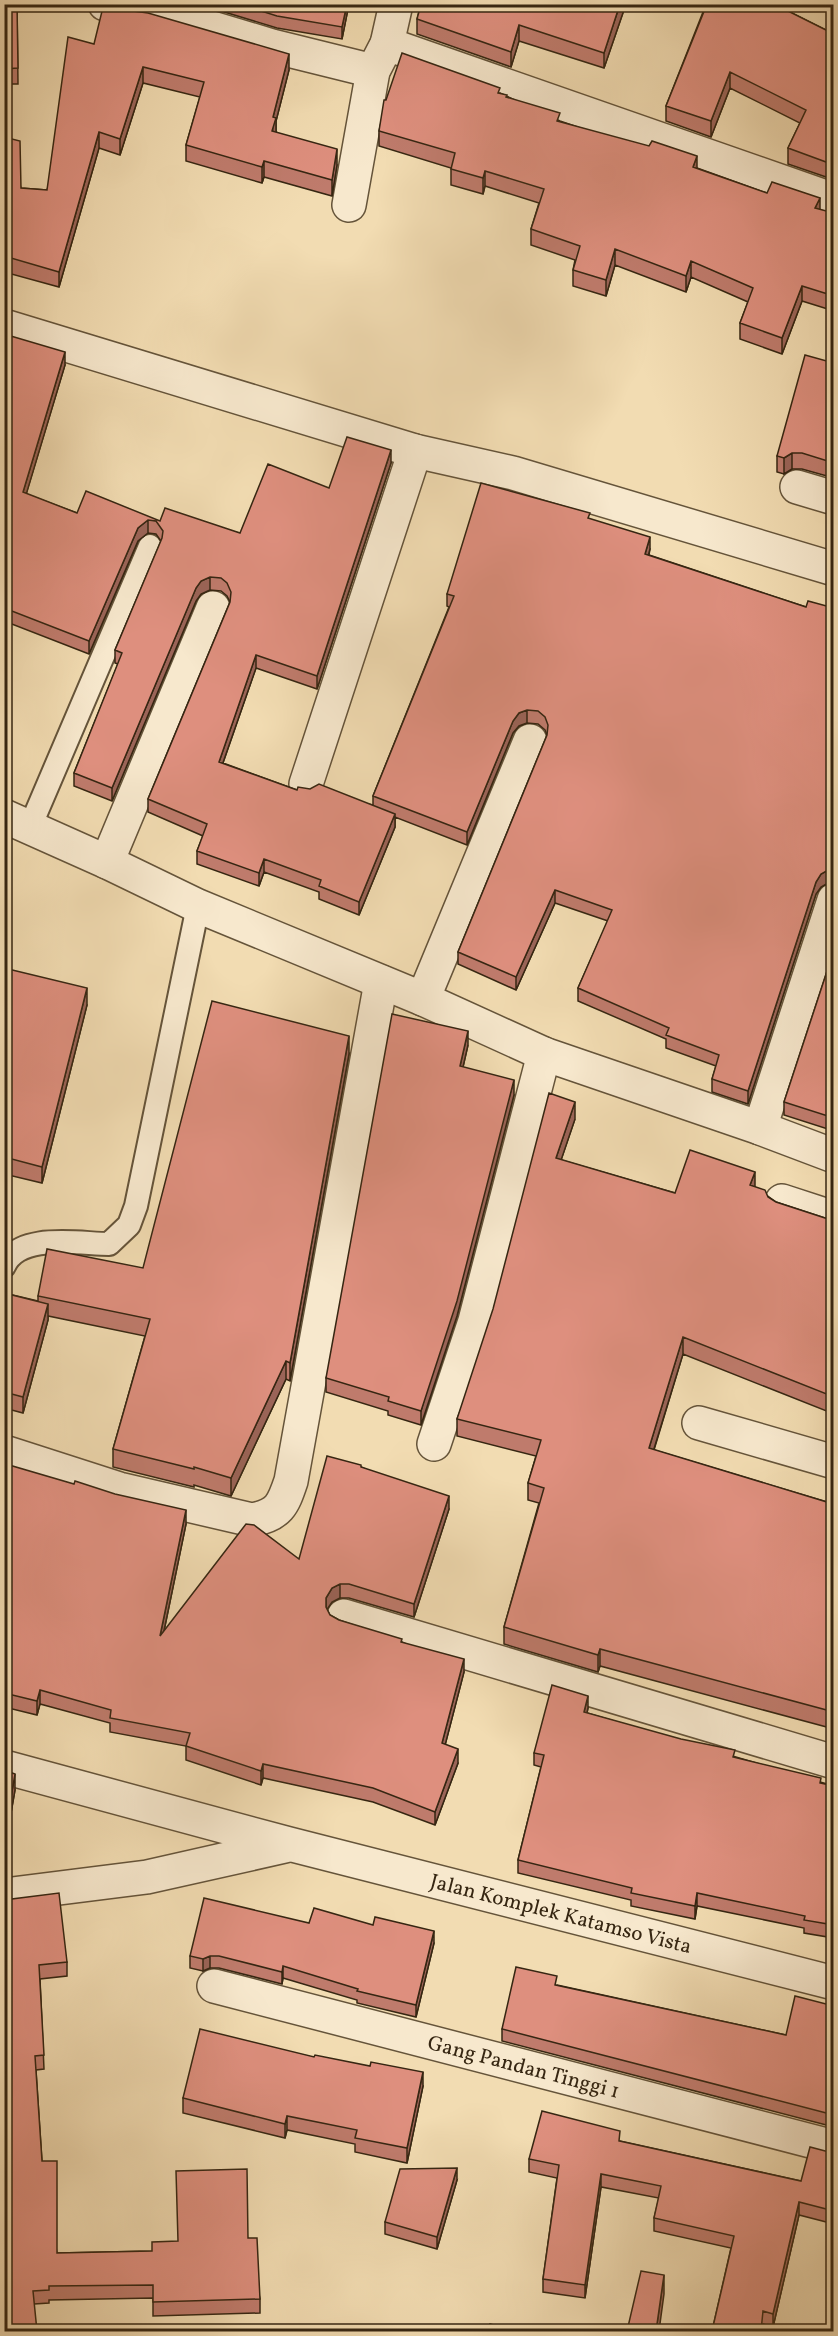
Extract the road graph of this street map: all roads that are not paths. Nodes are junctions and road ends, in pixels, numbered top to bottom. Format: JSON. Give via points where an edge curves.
{"nodes":[{"id":1,"x":105,"y":4,"type":"edge"},
{"id":2,"x":396,"y":4,"type":"edge"},
{"id":3,"x":380,"y":57,"type":"junction"},
{"id":4,"x":820,"y":195,"type":"edge"},
{"id":5,"x":349,"y":205,"type":"dead end"},
{"id":6,"x":4,"y":326,"type":"edge"},
{"id":7,"x":415,"y":451,"type":"junction"},
{"id":8,"x":796,"y":487,"type":"dead end"},
{"id":9,"x":834,"y":498,"type":"edge"},
{"id":10,"x":150,"y":546,"type":"dead end"},
{"id":11,"x":834,"y":569,"type":"edge"},
{"id":12,"x":213,"y":608,"type":"dead end"},
{"id":13,"x":530,"y":741,"type":"dead end"},
{"id":14,"x":306,"y":784,"type":"dead end"},
{"id":15,"x":17,"y":822,"type":"edge"},
{"id":16,"x":107,"y":862,"type":"junction"},
{"id":17,"x":834,"y":900,"type":"edge"},
{"id":18,"x":198,"y":906,"type":"junction"},
{"id":19,"x":381,"y":982,"type":"junction"},
{"id":20,"x":423,"y":999,"type":"junction"},
{"id":21,"x":544,"y":1054,"type":"junction"},
{"id":22,"x":760,"y":1128,"type":"junction"},
{"id":23,"x":834,"y":1156,"type":"edge"},
{"id":24,"x":782,"y":1201,"type":"edge"},
{"id":25,"x":834,"y":1218,"type":"edge"},
{"id":26,"x":4,"y":1266,"type":"edge"},
{"id":27,"x":699,"y":1423,"type":"dead end"},
{"id":28,"x":434,"y":1444,"type":"dead end"},
{"id":29,"x":4,"y":1452,"type":"edge"},
{"id":30,"x":834,"y":1461,"type":"edge"},
{"id":31,"x":344,"y":1616,"type":"dead end"},
{"id":32,"x":834,"y":1762,"type":"edge"},
{"id":33,"x":4,"y":1767,"type":"edge"},
{"id":34,"x":289,"y":1844,"type":"junction"},
{"id":35,"x":4,"y":1895,"type":"edge"},
{"id":36,"x":834,"y":1983,"type":"edge"},
{"id":37,"x":214,"y":1986,"type":"dead end"},
{"id":38,"x":834,"y":2147,"type":"edge"}],
"edges":[{"from":1,"to":3,"type":"street","via":[[152,10],[272,46]]},
{"from":2,"to":3,"type":"street"},
{"from":3,"to":4,"type":"street"},
{"from":3,"to":5,"type":"street"},
{"from":6,"to":7,"type":"street"},
{"from":7,"to":11,"type":"street","via":[[513,473]]},
{"from":7,"to":14,"type":"street"},
{"from":8,"to":9,"type":"street"},
{"from":10,"to":15,"type":"lane"},
{"from":12,"to":16,"type":"street"},
{"from":13,"to":20,"type":"street"},
{"from":15,"to":16,"type":"street"},
{"from":16,"to":18,"type":"street"},
{"from":17,"to":22,"type":"street"},
{"from":18,"to":19,"type":"street"},
{"from":18,"to":26,"type":"lane","via":[[129,1225],[109,1244],[35,1242],[15,1252]]},
{"from":19,"to":20,"type":"street"},
{"from":19,"to":29,"type":"street","via":[[284,1503],[269,1517],[252,1520],[118,1489]]},
{"from":20,"to":21,"type":"street"},
{"from":21,"to":22,"type":"street"},
{"from":21,"to":28,"type":"street","via":[[475,1322]]},
{"from":22,"to":23,"type":"street"},
{"from":24,"to":25,"type":"street"},
{"from":27,"to":30,"type":"street"},
{"from":31,"to":32,"type":"street"},
{"from":33,"to":34,"type":"street","name":"Jalan Komplek Katamso Vista"},
{"from":34,"to":35,"type":"street","name":"Jalan Komplek Katamso Vista","via":[[147,1877]]},
{"from":34,"to":36,"type":"street","name":"Jalan Komplek Katamso Vista"},
{"from":37,"to":38,"type":"street","name":"Gang Pandan Tinggi 1"}]}
